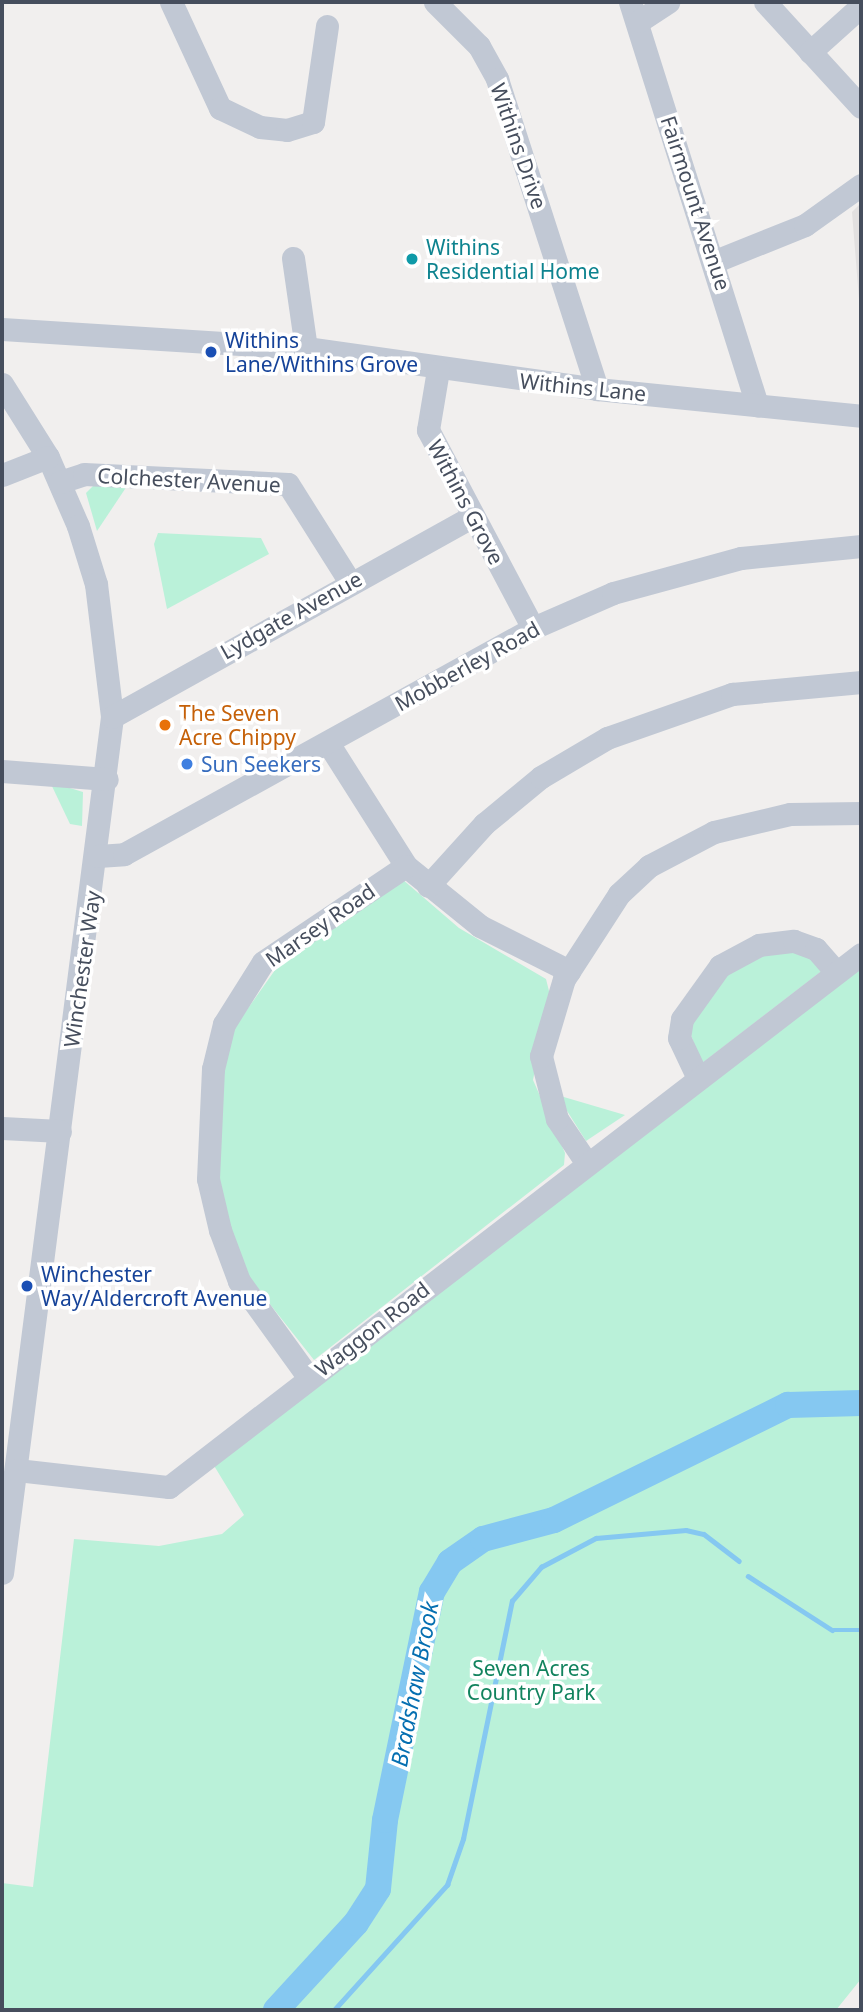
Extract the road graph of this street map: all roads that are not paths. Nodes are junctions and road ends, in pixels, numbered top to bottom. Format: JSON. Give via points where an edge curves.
{"nodes":[{"id":1,"x":171,"y":2,"type":"edge"},
{"id":2,"x":435,"y":2,"type":"edge"},
{"id":3,"x":668,"y":2,"type":"edge"},
{"id":4,"x":765,"y":2,"type":"edge"},
{"id":5,"x":861,"y":6,"type":"edge"},
{"id":6,"x":635,"y":12,"type":"edge"},
{"id":7,"x":327,"y":26,"type":"dead end"},
{"id":8,"x":810,"y":52,"type":"junction"},
{"id":9,"x":861,"y":107,"type":"edge"},
{"id":10,"x":861,"y":185,"type":"edge"},
{"id":11,"x":294,"y":258,"type":"dead end"},
{"id":12,"x":713,"y":262,"type":"junction"},
{"id":13,"x":2,"y":329,"type":"edge"},
{"id":14,"x":306,"y":348,"type":"junction"},
{"id":15,"x":438,"y":370,"type":"junction"},
{"id":16,"x":2,"y":384,"type":"edge"},
{"id":17,"x":597,"y":389,"type":"junction"},
{"id":18,"x":757,"y":405,"type":"junction"},
{"id":19,"x":861,"y":416,"type":"edge"},
{"id":20,"x":48,"y":457,"type":"junction"},
{"id":21,"x":2,"y":475,"type":"edge"},
{"id":22,"x":60,"y":482,"type":"junction"},
{"id":23,"x":472,"y":516,"type":"junction"},
{"id":24,"x":861,"y":547,"type":"edge"},
{"id":25,"x":349,"y":582,"type":"junction"},
{"id":26,"x":533,"y":628,"type":"junction"},
{"id":27,"x":861,"y":682,"type":"edge"},
{"id":28,"x":112,"y":717,"type":"junction"},
{"id":29,"x":328,"y":743,"type":"junction"},
{"id":30,"x":2,"y":771,"type":"edge"},
{"id":31,"x":107,"y":779,"type":"junction"},
{"id":32,"x":861,"y":813,"type":"edge"},
{"id":33,"x":98,"y":856,"type":"junction"},
{"id":34,"x":406,"y":866,"type":"junction"},
{"id":35,"x":428,"y":886,"type":"junction"},
{"id":36,"x":861,"y":954,"type":"edge"},
{"id":37,"x":569,"y":971,"type":"junction"},
{"id":38,"x":836,"y":972,"type":"junction"},
{"id":39,"x":697,"y":1076,"type":"junction"},
{"id":40,"x":2,"y":1128,"type":"edge"},
{"id":41,"x":60,"y":1131,"type":"junction"},
{"id":42,"x":586,"y":1162,"type":"junction"},
{"id":43,"x":309,"y":1378,"type":"junction"},
{"id":44,"x":17,"y":1470,"type":"junction"},
{"id":45,"x":2,"y":1573,"type":"edge"}],
"edges":[{"from":1,"to":7,"type":"street","via":[[220,108],[260,127],[287,131],[313,122]]},
{"from":2,"to":17,"type":"street","name":"Withins Drive","via":[[479,46],[497,79]]},
{"from":3,"to":6,"type":"street"},
{"from":4,"to":8,"type":"street"},
{"from":5,"to":8,"type":"street"},
{"from":6,"to":12,"type":"street","name":"Fairmount Avenue"},
{"from":8,"to":9,"type":"street"},
{"from":10,"to":12,"type":"street","via":[[804,225]]},
{"from":11,"to":14,"type":"street"},
{"from":12,"to":18,"type":"street","name":"Fairmount Avenue"},
{"from":13,"to":14,"type":"street","name":"Withins Lane"},
{"from":14,"to":15,"type":"street","name":"Withins Lane"},
{"from":15,"to":17,"type":"street","name":"Withins Lane"},
{"from":15,"to":23,"type":"street","name":"Withins Grove","via":[[428,430]]},
{"from":16,"to":20,"type":"street","name":"Winchester Way"},
{"from":17,"to":18,"type":"street","name":"Withins Lane"},
{"from":18,"to":19,"type":"street","name":"Withins Lane"},
{"from":20,"to":21,"type":"street"},
{"from":20,"to":22,"type":"street","name":"Winchester Way"},
{"from":22,"to":25,"type":"street","name":"Colchester Avenue","via":[[84,474],[289,484]]},
{"from":22,"to":28,"type":"street","name":"Winchester Way","via":[[96,584]]},
{"from":23,"to":25,"type":"street","name":"Lydgate Avenue"},
{"from":23,"to":26,"type":"street","name":"Withins Grove"},
{"from":24,"to":26,"type":"street","name":"Mobberley Road","via":[[741,558],[674,574]]},
{"from":25,"to":28,"type":"street","name":"Lydgate Avenue"},
{"from":26,"to":29,"type":"street","name":"Mobberley Road"},
{"from":27,"to":35,"type":"street","via":[[732,694],[607,738],[541,777],[484,824]]},
{"from":28,"to":31,"type":"street","name":"Winchester Way"},
{"from":29,"to":33,"type":"street","name":"Mobberley Road","via":[[124,854]]},
{"from":29,"to":34,"type":"street"},
{"from":30,"to":31,"type":"street"},
{"from":31,"to":33,"type":"street","name":"Winchester Way"},
{"from":32,"to":37,"type":"street","via":[[790,814],[682,845],[619,894]]},
{"from":33,"to":41,"type":"street","name":"Winchester Way"},
{"from":34,"to":35,"type":"street"},
{"from":34,"to":43,"type":"street","name":"Marsey Road","via":[[263,962],[224,1024],[213,1069],[208,1179],[220,1230],[239,1281]]},
{"from":35,"to":37,"type":"street","via":[[480,926]]},
{"from":36,"to":38,"type":"street","name":"Waggon Road"},
{"from":37,"to":42,"type":"street","via":[[541,1056],[557,1119]]},
{"from":38,"to":39,"type":"street","name":"Waggon Road"},
{"from":38,"to":39,"type":"street","via":[[816,949],[794,940],[759,945],[720,966],[702,982],[682,1019],[679,1038]]},
{"from":39,"to":42,"type":"street","name":"Waggon Road"},
{"from":40,"to":41,"type":"street"},
{"from":41,"to":44,"type":"street","name":"Winchester Way"},
{"from":42,"to":43,"type":"street","name":"Waggon Road"},
{"from":43,"to":44,"type":"street","name":"Waggon Road","via":[[170,1487]]},
{"from":44,"to":45,"type":"street","name":"Winchester Way"}]}
